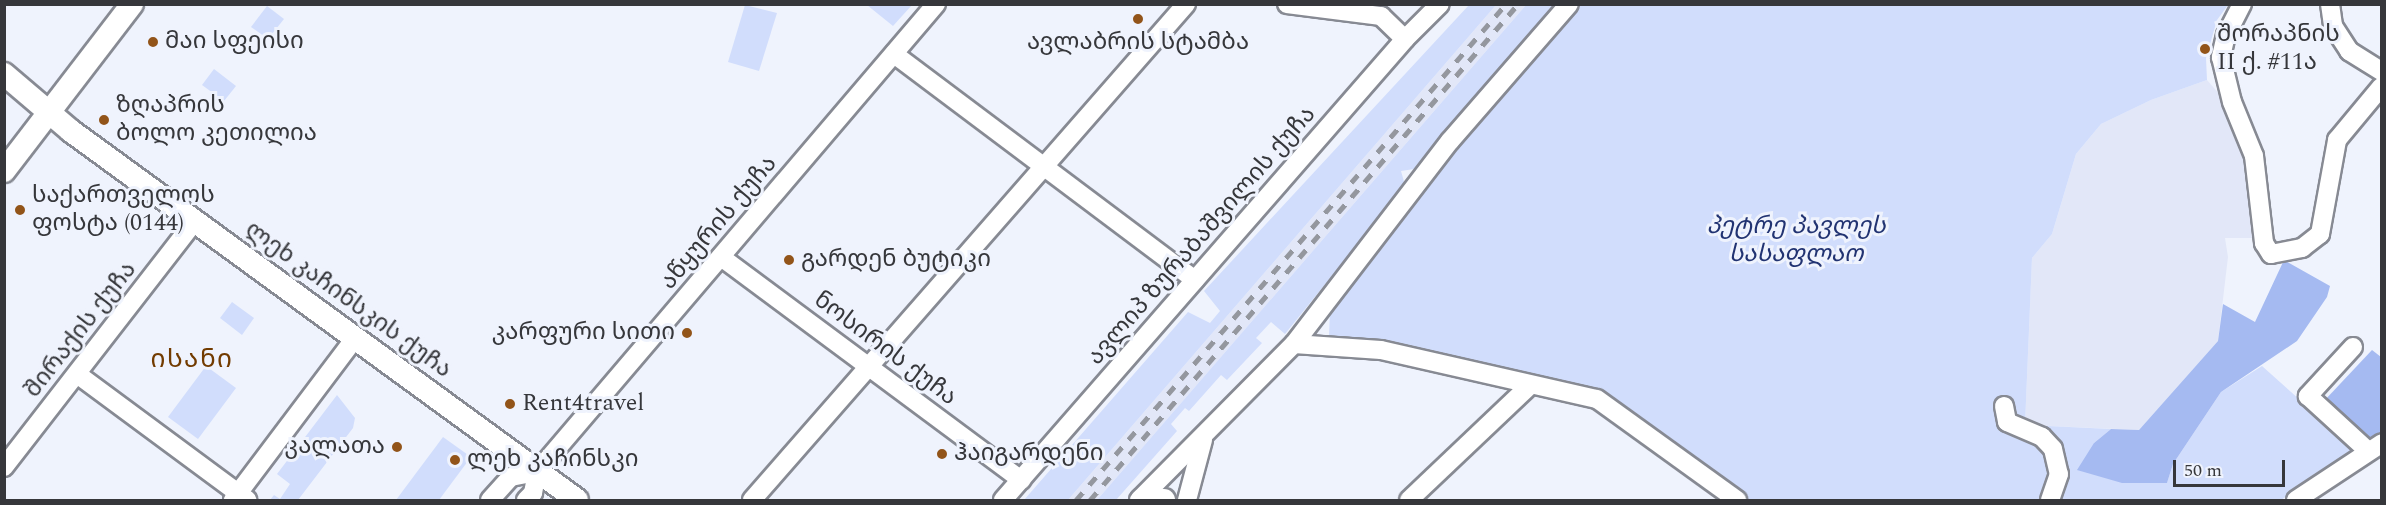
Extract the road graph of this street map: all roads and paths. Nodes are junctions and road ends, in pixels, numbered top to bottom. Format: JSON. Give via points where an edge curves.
{"nodes":[{"id":1,"x":132,"y":4,"type":"edge"},
{"id":2,"x":936,"y":4,"type":"edge"},
{"id":3,"x":1186,"y":4,"type":"edge"},
{"id":4,"x":1287,"y":4,"type":"edge"},
{"id":5,"x":1440,"y":4,"type":"edge"},
{"id":6,"x":1569,"y":4,"type":"edge"},
{"id":7,"x":2242,"y":4,"type":"edge"},
{"id":8,"x":2330,"y":4,"type":"edge"},
{"id":9,"x":1405,"y":39,"type":"junction"},
{"id":10,"x":894,"y":54,"type":"junction"},
{"id":11,"x":4,"y":74,"type":"edge"},
{"id":12,"x":2381,"y":79,"type":"edge"},
{"id":13,"x":50,"y":112,"type":"junction"},
{"id":14,"x":1044,"y":166,"type":"junction"},
{"id":15,"x":4,"y":171,"type":"edge"},
{"id":16,"x":195,"y":221,"type":"junction"},
{"id":17,"x":721,"y":256,"type":"junction"},
{"id":18,"x":1195,"y":280,"type":"junction"},
{"id":19,"x":355,"y":338,"type":"junction"},
{"id":20,"x":1294,"y":344,"type":"junction"},
{"id":21,"x":2353,"y":347,"type":"dead end"},
{"id":22,"x":869,"y":367,"type":"junction"},
{"id":23,"x":77,"y":374,"type":"junction"},
{"id":24,"x":1530,"y":386,"type":"junction"},
{"id":25,"x":2004,"y":406,"type":"dead end"},
{"id":26,"x":1204,"y":438,"type":"junction"},
{"id":27,"x":2374,"y":447,"type":"edge"},
{"id":28,"x":4,"y":467,"type":"edge"},
{"id":29,"x":537,"y":472,"type":"junction"},
{"id":30,"x":1021,"y":480,"type":"junction"},
{"id":31,"x":240,"y":498,"type":"edge"},
{"id":32,"x":490,"y":501,"type":"edge"},
{"id":33,"x":526,"y":501,"type":"edge"},
{"id":34,"x":577,"y":501,"type":"edge"},
{"id":35,"x":752,"y":501,"type":"edge"},
{"id":36,"x":1003,"y":501,"type":"edge"},
{"id":37,"x":1141,"y":501,"type":"edge"},
{"id":38,"x":1164,"y":501,"type":"edge"},
{"id":39,"x":1187,"y":501,"type":"edge"},
{"id":40,"x":1409,"y":501,"type":"edge"},
{"id":41,"x":1737,"y":501,"type":"edge"},
{"id":42,"x":2050,"y":501,"type":"edge"},
{"id":43,"x":2296,"y":501,"type":"edge"}],
"edges":[{"from":1,"to":13,"type":"main road"},
{"from":2,"to":10,"type":"street","name":"აწყურის ქუჩა"},
{"from":3,"to":14,"type":"street"},
{"from":4,"to":9,"type":"street","via":[[1381,16]]},
{"from":5,"to":9,"type":"street","name":"ავლიპ ზურაბაშვილის ქუჩა"},
{"from":6,"to":20,"type":"street","via":[[1450,141]]},
{"from":7,"to":12,"type":"street","via":[[2226,35],[2221,57],[2232,102],[2254,156],[2264,243],[2271,254],[2302,248],[2320,234],[2337,140]]},
{"from":8,"to":12,"type":"street","via":[[2333,26],[2349,51]]},
{"from":9,"to":18,"type":"street","name":"ავლიპ ზურაბაშვილის ქუჩა"},
{"from":10,"to":14,"type":"street"},
{"from":10,"to":17,"type":"street","name":"აწყურის ქუჩა"},
{"from":11,"to":13,"type":"main road","name":"ლეხ კაჩინსკის ქუჩა"},
{"from":13,"to":15,"type":"main road"},
{"from":13,"to":16,"type":"main road","name":"ლეხ კაჩინსკის ქუჩა"},
{"from":14,"to":18,"type":"street"},
{"from":14,"to":22,"type":"street"},
{"from":16,"to":19,"type":"main road","name":"ლეხ კაჩინსკის ქუჩა"},
{"from":16,"to":23,"type":"street","name":"შირაქის ქუჩა"},
{"from":17,"to":22,"type":"street","name":"ნოსირის ქუჩა"},
{"from":17,"to":29,"type":"street","name":"აწყურის ქუჩა"},
{"from":18,"to":30,"type":"street","name":"ავლიპ ზურაბაშვილის ქუჩა"},
{"from":19,"to":29,"type":"main road","name":"ლეხ კაჩინსკის ქუჩა"},
{"from":19,"to":31,"type":"street"},
{"from":20,"to":24,"type":"street","via":[[1381,350]]},
{"from":20,"to":26,"type":"street"},
{"from":21,"to":27,"type":"street","via":[[2308,396]]},
{"from":22,"to":30,"type":"street","name":"ნოსირის ქუჩა"},
{"from":22,"to":35,"type":"street"},
{"from":23,"to":28,"type":"street","name":"შირაქის ქუჩა"},
{"from":23,"to":31,"type":"street"},
{"from":24,"to":40,"type":"street"},
{"from":24,"to":41,"type":"street","via":[[1597,399],[1611,406]]},
{"from":25,"to":42,"type":"street","via":[[2007,422],[2042,437],[2054,449],[2060,474]]},
{"from":26,"to":37,"type":"street","via":[[1174,462]]},
{"from":26,"to":39,"type":"street"},
{"from":27,"to":43,"type":"street"},
{"from":29,"to":32,"type":"street","via":[[511,477]]},
{"from":29,"to":33,"type":"street","name":"აწყურის ქუჩა","via":[[533,493]]},
{"from":29,"to":34,"type":"main road","name":"ლეხ კაჩინსკის ქუჩა"},
{"from":30,"to":36,"type":"street","name":"ავლიპ ზურაბაშვილის ქუჩა"},
{"from":37,"to":38,"type":"main road"}]}
